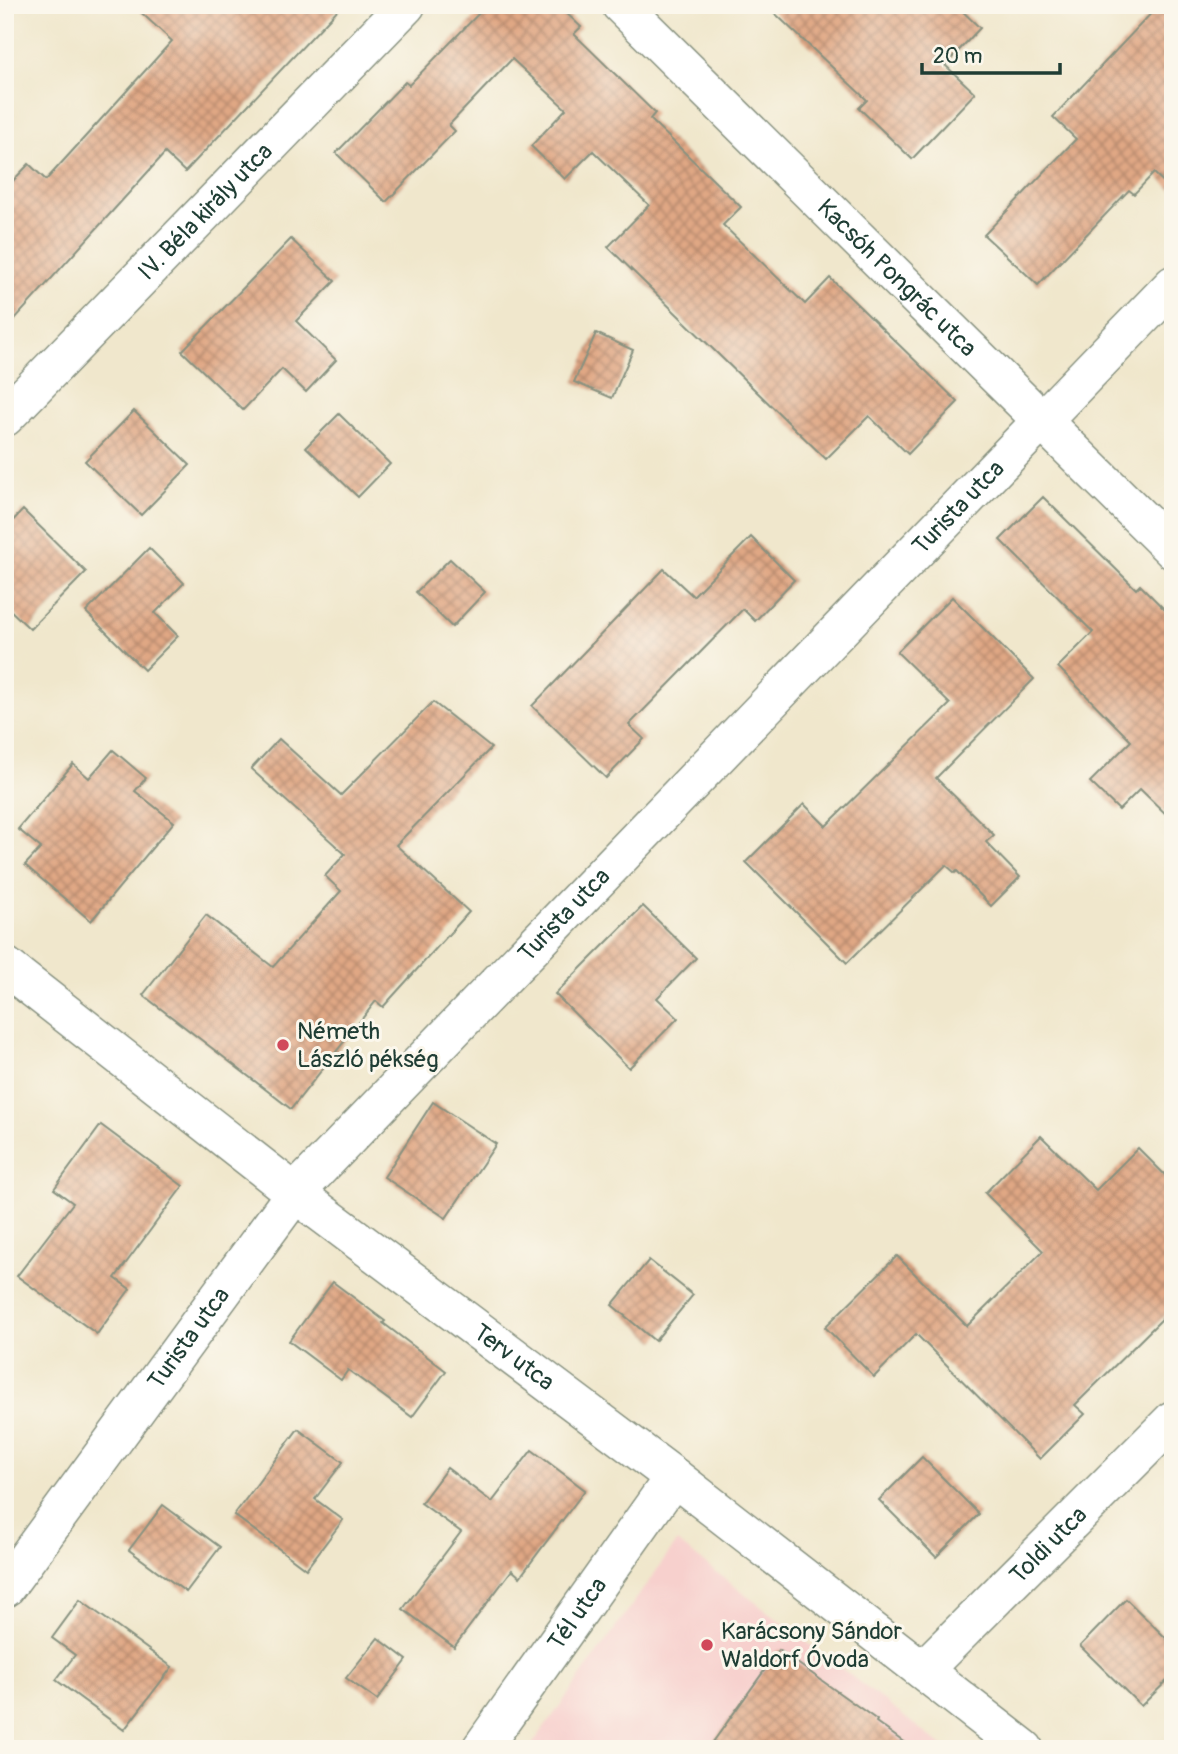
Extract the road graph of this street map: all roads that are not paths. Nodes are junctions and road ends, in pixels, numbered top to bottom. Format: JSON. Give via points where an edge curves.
{"nodes":[{"id":1,"x":406,"y":5,"type":"edge"},
{"id":2,"x":621,"y":5,"type":"edge"},
{"id":3,"x":1173,"y":285,"type":"edge"},
{"id":4,"x":5,"y":417,"type":"edge"},
{"id":5,"x":1042,"y":419,"type":"junction"},
{"id":6,"x":1173,"y":550,"type":"edge"},
{"id":7,"x":5,"y":966,"type":"edge"},
{"id":8,"x":295,"y":1193,"type":"junction"},
{"id":9,"x":1173,"y":1420,"type":"edge"},
{"id":10,"x":674,"y":1477,"type":"junction"},
{"id":11,"x":5,"y":1588,"type":"edge"},
{"id":12,"x":922,"y":1670,"type":"junction"},
{"id":13,"x":481,"y":1749,"type":"edge"},
{"id":14,"x":1024,"y":1749,"type":"edge"}],
"edges":[{"from":1,"to":4,"type":"street","name":"IV. Béla király utca"},
{"from":2,"to":5,"type":"street","name":"Kacsóh Pongrác utca"},
{"from":3,"to":5,"type":"street","name":"Turista utca"},
{"from":5,"to":6,"type":"street","name":"Kacsóh Pongrác utca"},
{"from":5,"to":8,"type":"street","name":"Turista utca"},
{"from":7,"to":8,"type":"street","name":"Terv utca"},
{"from":8,"to":10,"type":"street","name":"Terv utca"},
{"from":8,"to":11,"type":"street","name":"Turista utca"},
{"from":9,"to":12,"type":"street","name":"Toldi utca"},
{"from":10,"to":12,"type":"street","name":"Terv utca"},
{"from":10,"to":13,"type":"street","name":"Tél utca"},
{"from":12,"to":14,"type":"street","name":"Terv utca"}]}
